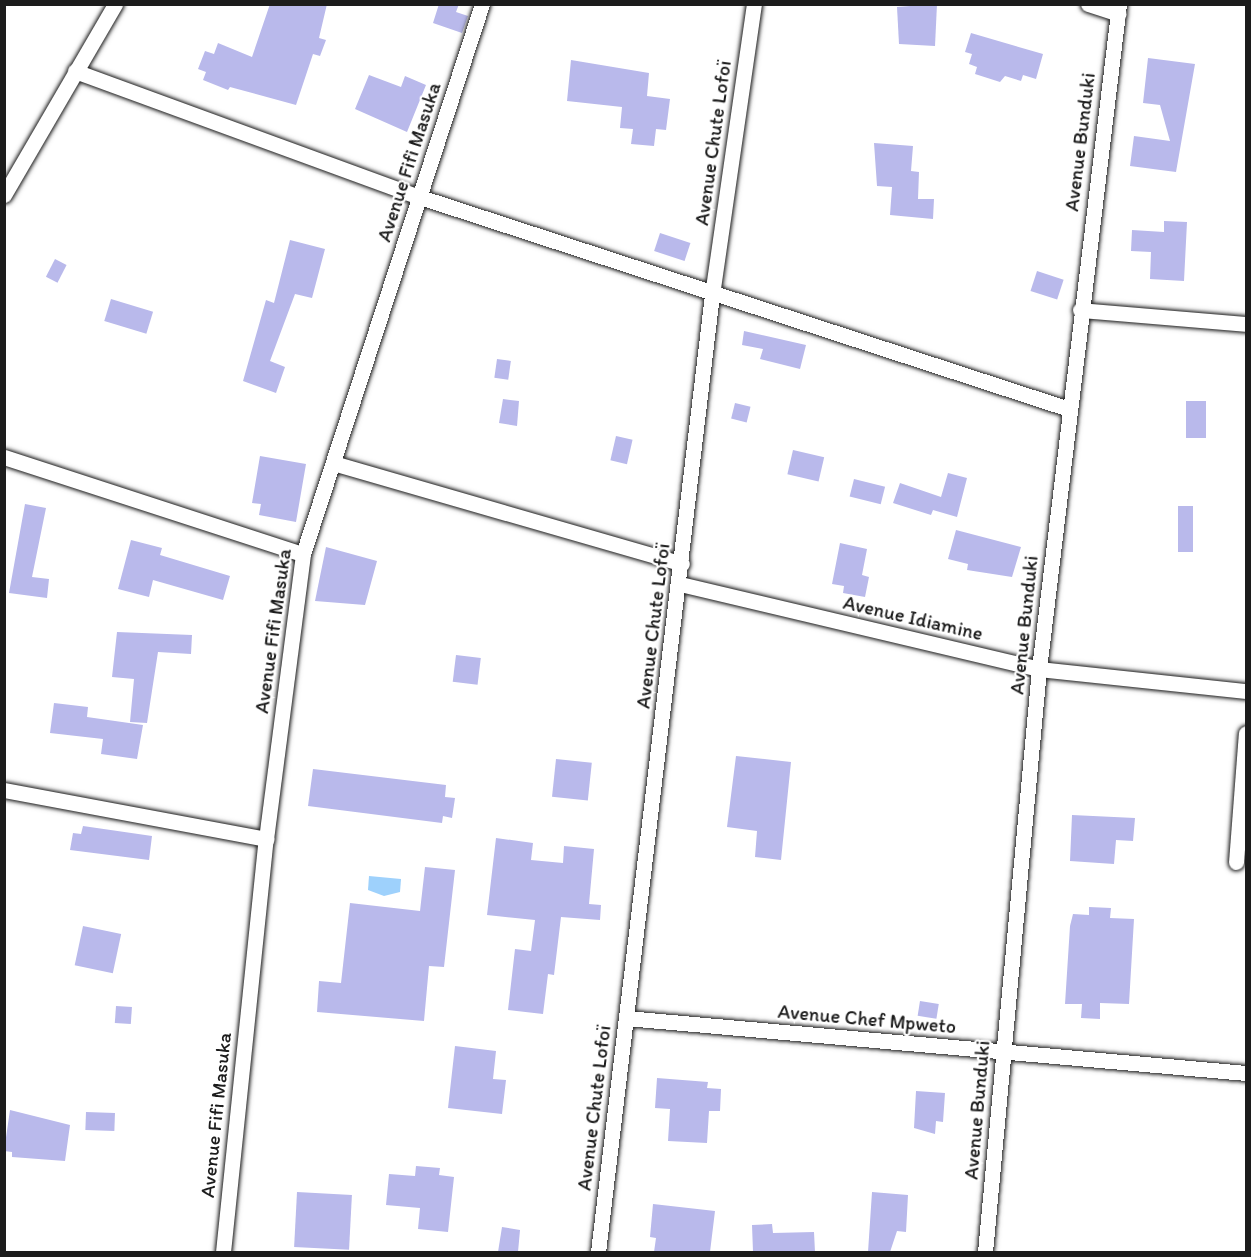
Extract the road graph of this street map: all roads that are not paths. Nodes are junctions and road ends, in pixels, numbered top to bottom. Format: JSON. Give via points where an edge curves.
{"nodes":[{"id":1,"x":116,"y":4,"type":"edge"},
{"id":2,"x":482,"y":4,"type":"edge"},
{"id":3,"x":754,"y":4,"type":"edge"},
{"id":4,"x":1088,"y":4,"type":"edge"},
{"id":5,"x":1118,"y":9,"type":"edge"},
{"id":6,"x":75,"y":71,"type":"junction"},
{"id":7,"x":4,"y":195,"type":"edge"},
{"id":8,"x":420,"y":197,"type":"junction"},
{"id":9,"x":712,"y":295,"type":"junction"},
{"id":10,"x":1080,"y":310,"type":"junction"},
{"id":11,"x":1246,"y":324,"type":"edge"},
{"id":12,"x":1069,"y":409,"type":"junction"},
{"id":13,"x":4,"y":457,"type":"edge"},
{"id":14,"x":333,"y":463,"type":"junction"},
{"id":15,"x":303,"y":554,"type":"junction"},
{"id":16,"x":682,"y":564,"type":"junction"},
{"id":17,"x":680,"y":584,"type":"junction"},
{"id":18,"x":1040,"y":669,"type":"junction"},
{"id":19,"x":1246,"y":691,"type":"edge"},
{"id":20,"x":1246,"y":733,"type":"edge"},
{"id":21,"x":4,"y":790,"type":"edge"},
{"id":22,"x":266,"y":839,"type":"junction"},
{"id":23,"x":1236,"y":862,"type":"dead end"},
{"id":24,"x":626,"y":1018,"type":"junction"},
{"id":25,"x":1003,"y":1052,"type":"junction"},
{"id":26,"x":1246,"y":1073,"type":"edge"},
{"id":27,"x":223,"y":1252,"type":"edge"},
{"id":28,"x":598,"y":1252,"type":"edge"},
{"id":29,"x":985,"y":1252,"type":"edge"}],
"edges":[{"from":1,"to":6,"type":"street"},
{"from":2,"to":8,"type":"street","name":"Avenue Fifi Masuka"},
{"from":3,"to":9,"type":"street","name":"Avenue Chute Lofoï"},
{"from":4,"to":5,"type":"street"},
{"from":5,"to":10,"type":"street","name":"Avenue Bunduki"},
{"from":6,"to":7,"type":"street"},
{"from":6,"to":8,"type":"street"},
{"from":8,"to":9,"type":"street"},
{"from":8,"to":14,"type":"street","name":"Avenue Fifi Masuka"},
{"from":9,"to":12,"type":"street"},
{"from":9,"to":16,"type":"street","name":"Avenue Chute Lofoï"},
{"from":10,"to":11,"type":"street"},
{"from":10,"to":12,"type":"street","name":"Avenue Bunduki"},
{"from":12,"to":18,"type":"street","name":"Avenue Bunduki"},
{"from":13,"to":15,"type":"street"},
{"from":14,"to":15,"type":"street","name":"Avenue Fifi Masuka"},
{"from":14,"to":16,"type":"street"},
{"from":15,"to":22,"type":"street","name":"Avenue Fifi Masuka"},
{"from":16,"to":17,"type":"street","name":"Avenue Chute Lofoï"},
{"from":17,"to":18,"type":"street","name":"Avenue Idiamine"},
{"from":17,"to":24,"type":"street","name":"Avenue Chute Lofoï"},
{"from":18,"to":19,"type":"street","name":"Avenue Idiamine"},
{"from":18,"to":25,"type":"street","name":"Avenue Bunduki"},
{"from":20,"to":23,"type":"street"},
{"from":21,"to":22,"type":"street"},
{"from":22,"to":27,"type":"street","name":"Avenue Fifi Masuka"},
{"from":24,"to":25,"type":"street","name":"Avenue Chef Mpweto"},
{"from":24,"to":28,"type":"street","name":"Avenue Chute Lofoï"},
{"from":25,"to":26,"type":"street","name":"Avenue Chef Mpweto"},
{"from":25,"to":29,"type":"street","name":"Avenue Bunduki"}]}
